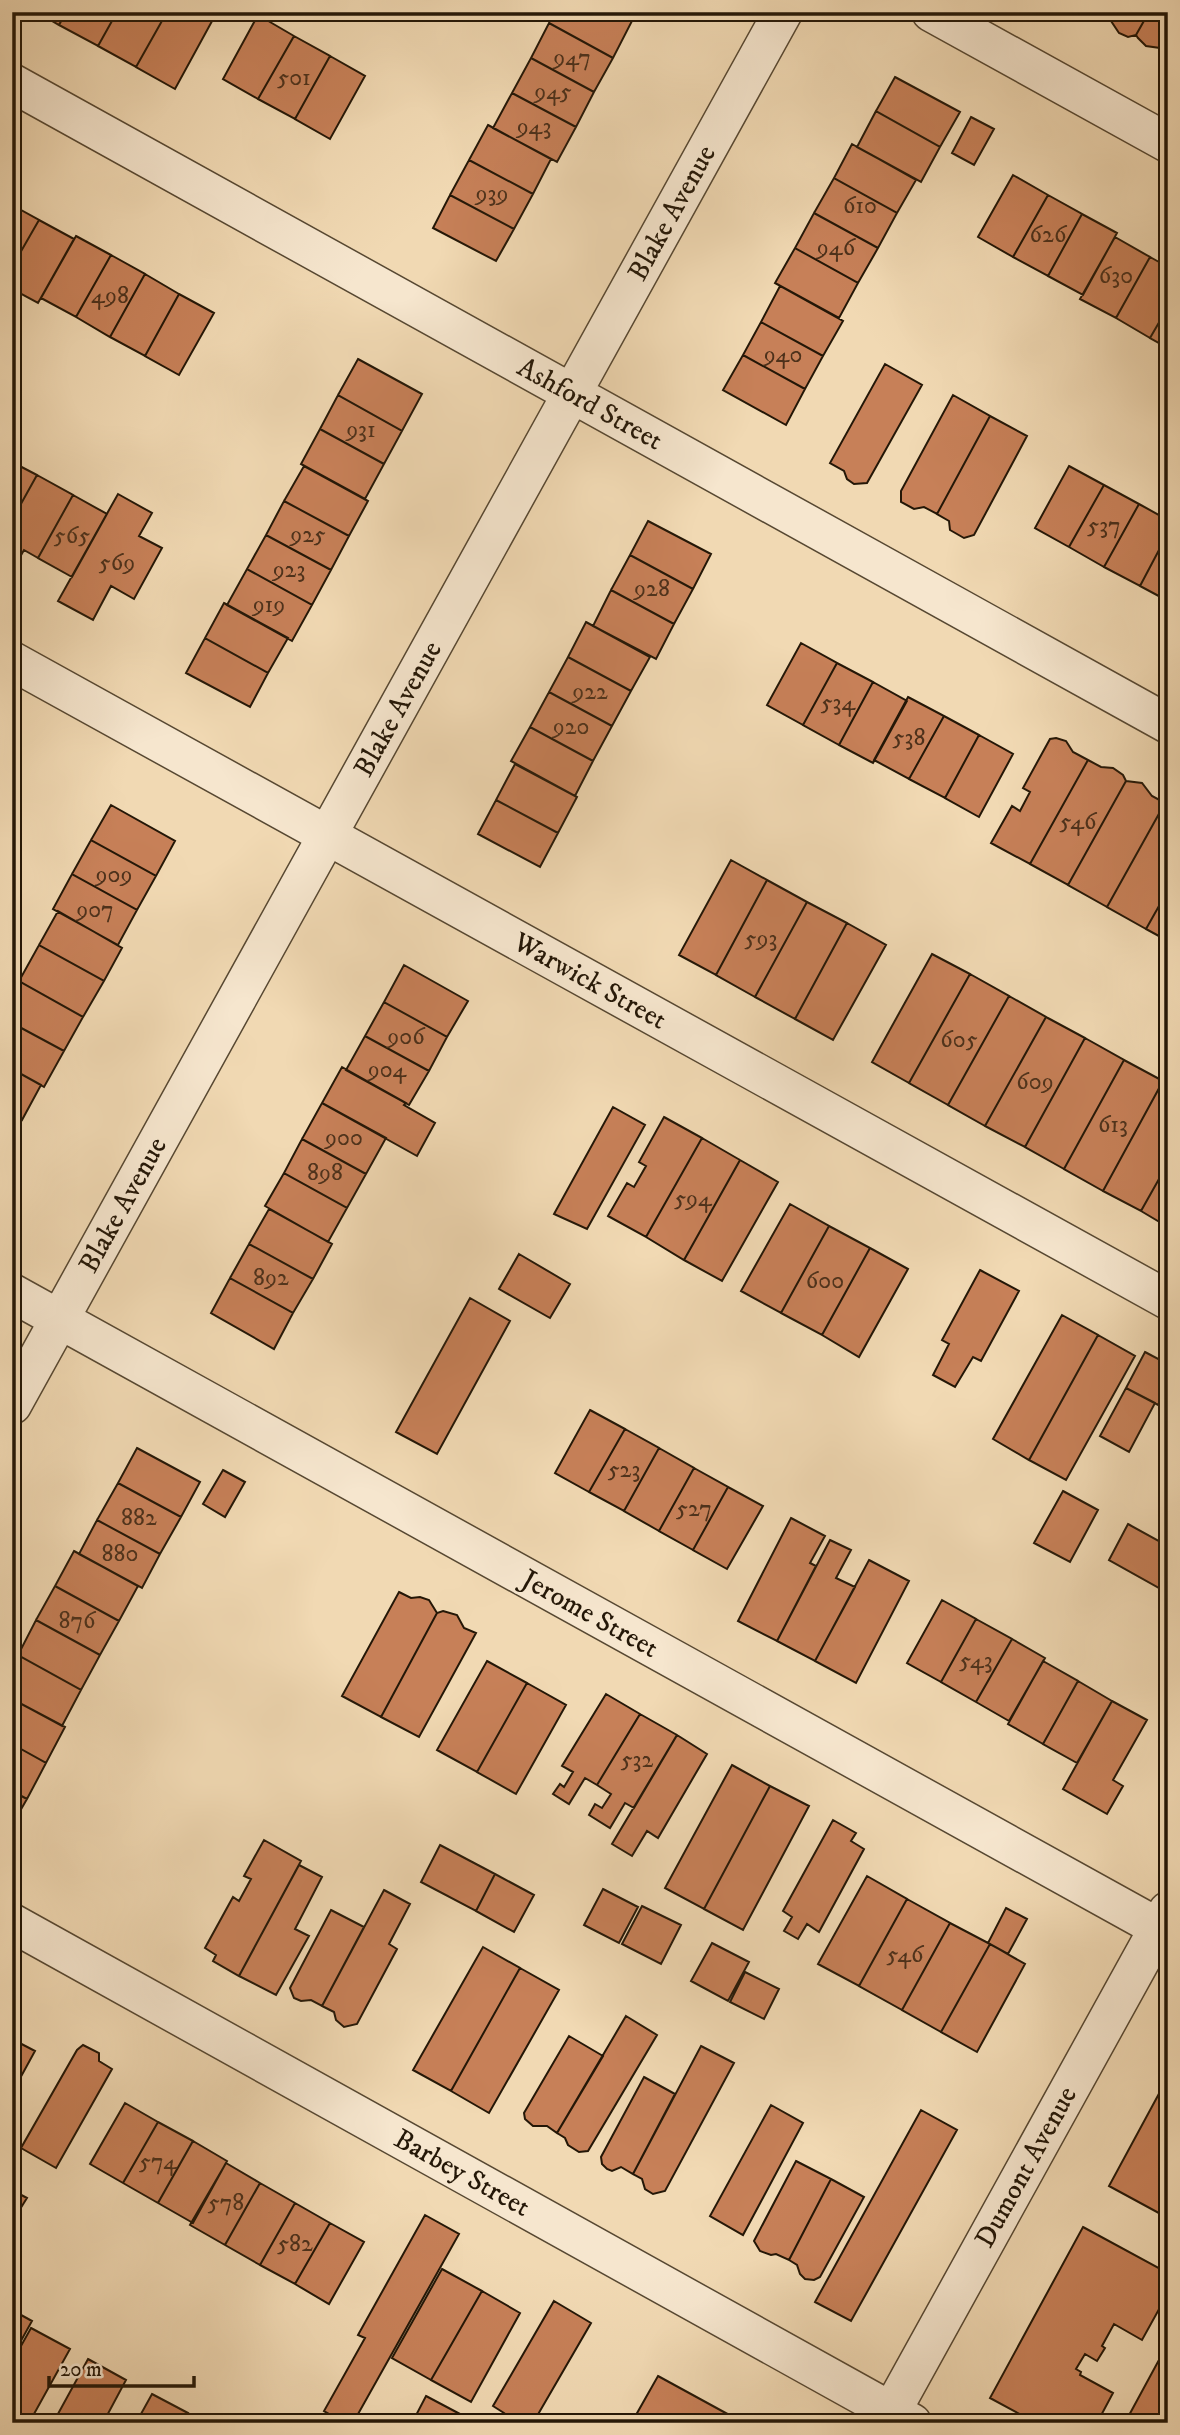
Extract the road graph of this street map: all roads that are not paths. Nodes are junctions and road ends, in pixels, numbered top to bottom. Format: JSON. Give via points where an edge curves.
{"nodes":[{"id":1,"x":783,"y":12,"type":"edge"},
{"id":2,"x":931,"y":12,"type":"edge"},
{"id":3,"x":12,"y":83,"type":"edge"},
{"id":4,"x":1168,"y":144,"type":"edge"},
{"id":5,"x":572,"y":394,"type":"junction"},
{"id":6,"x":12,"y":661,"type":"edge"},
{"id":7,"x":1168,"y":724,"type":"edge"},
{"id":8,"x":327,"y":835,"type":"junction"},
{"id":9,"x":12,"y":1293,"type":"edge"},
{"id":10,"x":1168,"y":1300,"type":"edge"},
{"id":11,"x":60,"y":1320,"type":"junction"},
{"id":12,"x":12,"y":1405,"type":"edge"},
{"id":13,"x":12,"y":1923,"type":"edge"},
{"id":14,"x":1165,"y":1924,"type":"edge"},
{"id":15,"x":896,"y":2419,"type":"edge"}],
"edges":[{"from":1,"to":5,"type":"street","name":"Blake Avenue"},
{"from":2,"to":4,"type":"street"},
{"from":3,"to":5,"type":"street","name":"Ashford Street"},
{"from":5,"to":7,"type":"street","name":"Ashford Street"},
{"from":5,"to":8,"type":"street","name":"Blake Avenue"},
{"from":6,"to":8,"type":"street","name":"Warwick Street"},
{"from":8,"to":10,"type":"street","name":"Warwick Street"},
{"from":8,"to":11,"type":"street","name":"Blake Avenue"},
{"from":9,"to":11,"type":"street","name":"Jerome Street"},
{"from":11,"to":12,"type":"street","name":"Blake Avenue"},
{"from":11,"to":14,"type":"street","name":"Jerome Street"},
{"from":13,"to":15,"type":"street","name":"Barbey Street"},
{"from":14,"to":15,"type":"street","name":"Dumont Avenue"}]}
